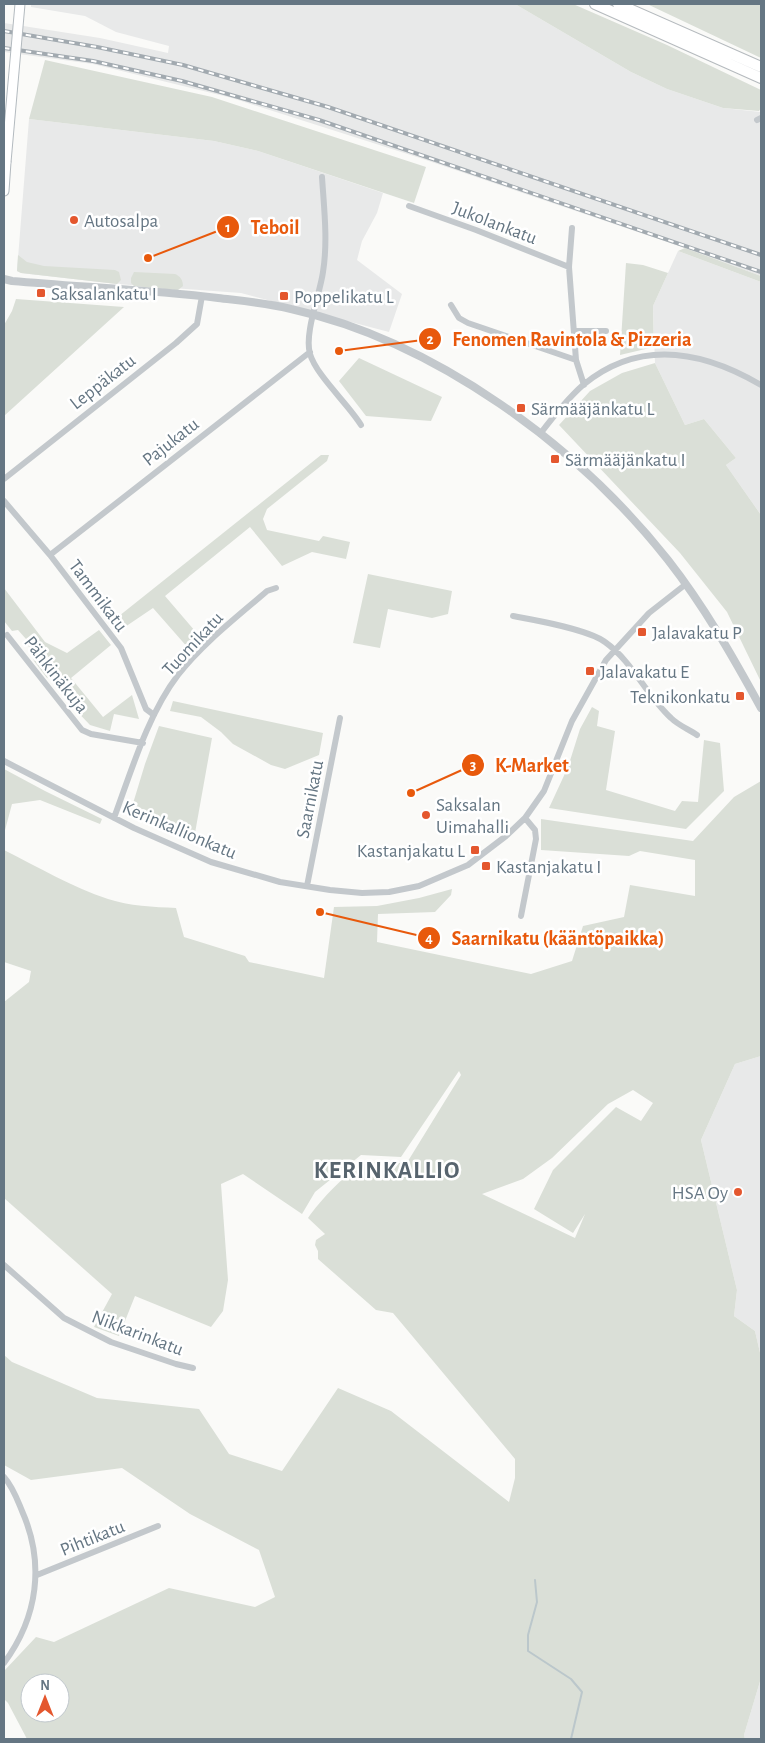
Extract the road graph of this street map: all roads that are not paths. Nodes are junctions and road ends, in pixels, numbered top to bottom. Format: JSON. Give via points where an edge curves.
{"nodes":[{"id":1,"x":20,"y":4,"type":"edge"},
{"id":2,"x":595,"y":4,"type":"edge"},
{"id":3,"x":618,"y":4,"type":"edge"},
{"id":4,"x":761,"y":67,"type":"edge"},
{"id":5,"x":761,"y":78,"type":"edge"},
{"id":6,"x":322,"y":177,"type":"dead end"},
{"id":7,"x":4,"y":191,"type":"edge"},
{"id":8,"x":409,"y":206,"type":"dead end"},
{"id":9,"x":572,"y":228,"type":"dead end"},
{"id":10,"x":569,"y":266,"type":"junction"},
{"id":11,"x":4,"y":279,"type":"edge"},
{"id":12,"x":202,"y":296,"type":"junction"},
{"id":13,"x":451,"y":305,"type":"dead end"},
{"id":14,"x":314,"y":315,"type":"junction"},
{"id":15,"x":574,"y":331,"type":"junction"},
{"id":16,"x":606,"y":331,"type":"dead end"},
{"id":17,"x":310,"y":352,"type":"junction"},
{"id":18,"x":576,"y":360,"type":"junction"},
{"id":19,"x":584,"y":385,"type":"junction"},
{"id":20,"x":761,"y":385,"type":"edge"},
{"id":21,"x":361,"y":425,"type":"dead end"},
{"id":22,"x":540,"y":434,"type":"junction"},
{"id":23,"x":4,"y":479,"type":"edge"},
{"id":24,"x":4,"y":501,"type":"edge"},
{"id":25,"x":50,"y":555,"type":"junction"},
{"id":26,"x":686,"y":584,"type":"junction"},
{"id":27,"x":276,"y":588,"type":"dead end"},
{"id":28,"x":512,"y":616,"type":"dead end"},
{"id":29,"x":7,"y":635,"type":"dead end"},
{"id":30,"x":614,"y":649,"type":"junction"},
{"id":31,"x":761,"y":708,"type":"edge"},
{"id":32,"x":154,"y":715,"type":"junction"},
{"id":33,"x":340,"y":718,"type":"dead end"},
{"id":34,"x":697,"y":735,"type":"dead end"},
{"id":35,"x":143,"y":743,"type":"junction"},
{"id":36,"x":4,"y":761,"type":"edge"},
{"id":37,"x":114,"y":818,"type":"junction"},
{"id":38,"x":525,"y":818,"type":"junction"},
{"id":39,"x":307,"y":886,"type":"junction"},
{"id":40,"x":521,"y":916,"type":"dead end"},
{"id":41,"x":4,"y":1265,"type":"edge"},
{"id":42,"x":193,"y":1368,"type":"dead end"},
{"id":43,"x":4,"y":1477,"type":"edge"},
{"id":44,"x":158,"y":1526,"type":"dead end"},
{"id":45,"x":37,"y":1575,"type":"junction"},
{"id":46,"x":4,"y":1664,"type":"edge"}],
"edges":[{"from":1,"to":7,"type":"main road","bridge":true},
{"from":2,"to":5,"type":"main road"},
{"from":3,"to":4,"type":"main road"},
{"from":6,"to":14,"type":"street","via":[[325,248]]},
{"from":8,"to":10,"type":"street","name":"Jukolankatu"},
{"from":9,"to":10,"type":"street"},
{"from":10,"to":15,"type":"street"},
{"from":11,"to":12,"type":"street"},
{"from":12,"to":14,"type":"street"},
{"from":12,"to":23,"type":"street","name":"Leppäkatu","via":[[197,324]]},
{"from":13,"to":18,"type":"street","via":[[459,318],[468,323]]},
{"from":14,"to":17,"type":"street"},
{"from":14,"to":22,"type":"street","via":[[354,327],[437,365]]},
{"from":15,"to":16,"type":"street"},
{"from":15,"to":18,"type":"street"},
{"from":17,"to":21,"type":"street","via":[[319,370]]},
{"from":17,"to":25,"type":"street","name":"Pajukatu"},
{"from":18,"to":19,"type":"street"},
{"from":19,"to":20,"type":"street","via":[[628,359],[678,354],[737,371]]},
{"from":19,"to":22,"type":"street"},
{"from":22,"to":26,"type":"street","via":[[617,502]]},
{"from":24,"to":25,"type":"street","name":"Tammikatu"},
{"from":25,"to":32,"type":"street","name":"Tammikatu","via":[[121,648],[146,709]]},
{"from":26,"to":30,"type":"street","name":"Kerinkallionkatu","via":[[649,613]]},
{"from":26,"to":31,"type":"street","via":[[723,640]]},
{"from":27,"to":32,"type":"street","name":"Tuomikatu","via":[[267,591],[209,641],[178,675]]},
{"from":28,"to":30,"type":"street","via":[[574,629],[598,637]]},
{"from":29,"to":35,"type":"street","name":"Pähkinäkuja","via":[[82,730]]},
{"from":30,"to":34,"type":"street","via":[[666,713]]},
{"from":30,"to":38,"type":"street","name":"Kerinkallionkatu","via":[[572,722],[544,791]]},
{"from":32,"to":35,"type":"street","name":"Tuomikatu"},
{"from":33,"to":39,"type":"street","name":"Saarnikatu"},
{"from":35,"to":37,"type":"street","name":"Tuomikatu"},
{"from":36,"to":37,"type":"street","name":"Kerinkallionkatu"},
{"from":37,"to":39,"type":"street","name":"Kerinkallionkatu","via":[[210,862],[280,882]]},
{"from":38,"to":39,"type":"street","name":"Kerinkallionkatu","via":[[468,865],[419,886],[362,893]]},
{"from":38,"to":40,"type":"street","via":[[535,830],[536,839]]},
{"from":41,"to":42,"type":"street","name":"Nikkarinkatu","via":[[64,1318],[111,1342]]},
{"from":43,"to":45,"type":"street","name":"Pihtikatu","via":[[26,1518]]},
{"from":44,"to":45,"type":"street","name":"Pihtikatu"},
{"from":45,"to":46,"type":"street","name":"Pihtikatu","via":[[25,1625]]}]}
